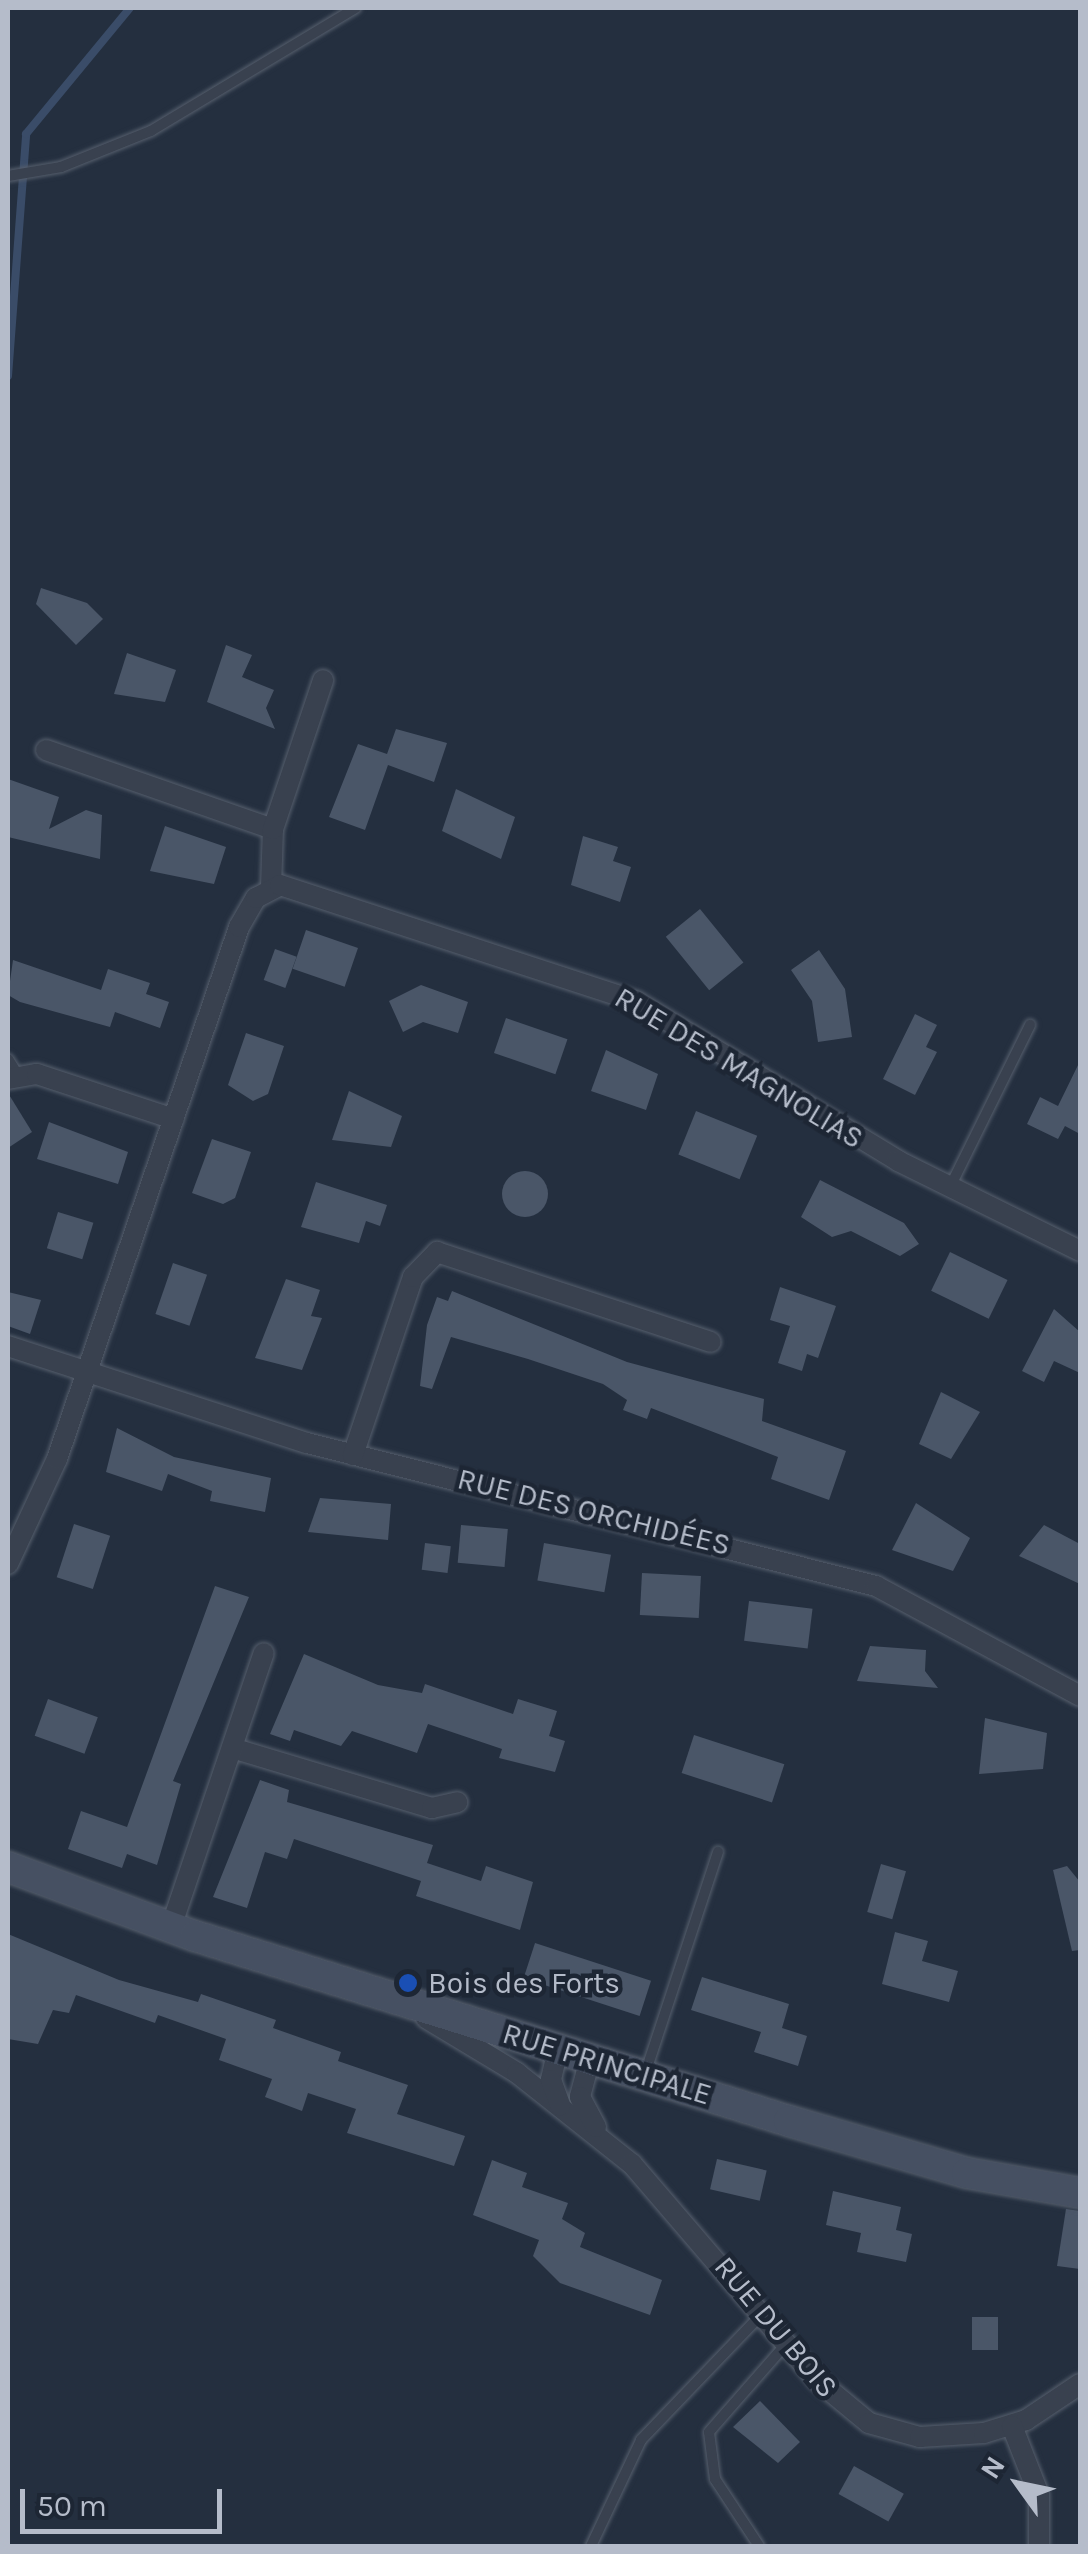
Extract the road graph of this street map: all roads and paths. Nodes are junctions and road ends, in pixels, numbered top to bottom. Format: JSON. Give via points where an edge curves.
{"nodes":[{"id":1,"x":356,"y":8,"type":"edge"},
{"id":2,"x":8,"y":176,"type":"edge"},
{"id":3,"x":323,"y":680,"type":"dead end"},
{"id":4,"x":46,"y":750,"type":"dead end"},
{"id":5,"x":273,"y":829,"type":"junction"},
{"id":6,"x":271,"y":888,"type":"junction"},
{"id":7,"x":1030,"y":1024,"type":"dead end"},
{"id":8,"x":11,"y":1071,"type":"edge"},
{"id":9,"x":174,"y":1118,"type":"junction"},
{"id":10,"x":949,"y":1188,"type":"junction"},
{"id":11,"x":1080,"y":1251,"type":"edge"},
{"id":12,"x":711,"y":1342,"type":"dead end"},
{"id":13,"x":8,"y":1346,"type":"edge"},
{"id":14,"x":88,"y":1373,"type":"junction"},
{"id":15,"x":353,"y":1454,"type":"junction"},
{"id":16,"x":8,"y":1564,"type":"edge"},
{"id":17,"x":264,"y":1654,"type":"dead end"},
{"id":18,"x":1080,"y":1696,"type":"edge"},
{"id":19,"x":232,"y":1748,"type":"junction"},
{"id":20,"x":456,"y":1802,"type":"dead end"},
{"id":21,"x":718,"y":1852,"type":"dead end"},
{"id":22,"x":8,"y":1867,"type":"edge"},
{"id":23,"x":170,"y":1926,"type":"junction"},
{"id":24,"x":384,"y":1996,"type":"junction"},
{"id":25,"x":558,"y":2049,"type":"junction"},
{"id":26,"x":590,"y":2059,"type":"junction"},
{"id":27,"x":644,"y":2076,"type":"junction"},
{"id":28,"x":560,"y":2106,"type":"junction"},
{"id":29,"x":867,"y":2143,"type":"junction"},
{"id":30,"x":614,"y":2148,"type":"junction"},
{"id":31,"x":1080,"y":2174,"type":"edge"},
{"id":32,"x":1080,"y":2193,"type":"edge"},
{"id":33,"x":763,"y":2313,"type":"junction"},
{"id":34,"x":786,"y":2344,"type":"junction"},
{"id":35,"x":1080,"y":2384,"type":"edge"},
{"id":36,"x":1012,"y":2426,"type":"junction"},
{"id":37,"x":592,"y":2546,"type":"edge"},
{"id":38,"x":759,"y":2546,"type":"edge"},
{"id":39,"x":1038,"y":2546,"type":"edge"}],
"edges":[{"from":1,"to":2,"type":"lane","via":[[210,102],[43,172]]},
{"from":3,"to":5,"type":"street"},
{"from":4,"to":5,"type":"street"},
{"from":5,"to":6,"type":"street"},
{"from":6,"to":9,"type":"street","via":[[239,927]]},
{"from":6,"to":10,"type":"street","name":"RUE DES MAGNOLIAS","via":[[300,884],[637,1002]]},
{"from":7,"to":10,"type":"lane"},
{"from":8,"to":9,"type":"street"},
{"from":9,"to":14,"type":"street"},
{"from":10,"to":11,"type":"street","name":"RUE DES MAGNOLIAS"},
{"from":12,"to":15,"type":"street","via":[[437,1252],[413,1277]]},
{"from":13,"to":14,"type":"street","name":"RUE DES ORCHIDÉES"},
{"from":14,"to":15,"type":"street","name":"RUE DES ORCHIDÉES"},
{"from":14,"to":16,"type":"street"},
{"from":15,"to":18,"type":"street","name":"RUE DES ORCHIDÉES","via":[[876,1586]]},
{"from":17,"to":19,"type":"street"},
{"from":19,"to":20,"type":"street","via":[[432,1808]]},
{"from":19,"to":23,"type":"street"},
{"from":21,"to":27,"type":"lane"},
{"from":22,"to":23,"type":"street","name":"RUE PRINCIPALE"},
{"from":23,"to":24,"type":"street","name":"RUE PRINCIPALE"},
{"from":24,"to":25,"type":"street","name":"RUE PRINCIPALE"},
{"from":24,"to":28,"type":"street","name":"RUE DU BOIS"},
{"from":25,"to":26,"type":"street","name":"RUE PRINCIPALE"},
{"from":25,"to":28,"type":"street","via":[[551,2080]]},
{"from":26,"to":27,"type":"street","name":"RUE PRINCIPALE"},
{"from":26,"to":30,"type":"street","name":"RUE DU BOIS","via":[[582,2104]]},
{"from":27,"to":29,"type":"street","name":"RUE PRINCIPALE"},
{"from":28,"to":30,"type":"street","name":"RUE DU BOIS"},
{"from":29,"to":31,"type":"street","name":"RUE PRINCIPALE"},
{"from":29,"to":32,"type":"street","name":"RUE PRINCIPALE"},
{"from":30,"to":33,"type":"street","name":"RUE DU BOIS"},
{"from":33,"to":34,"type":"street","name":"RUE DU BOIS"},
{"from":33,"to":37,"type":"lane","via":[[641,2440]]},
{"from":34,"to":36,"type":"street","name":"RUE DU BOIS","via":[[836,2400],[881,2428],[933,2438]]},
{"from":34,"to":38,"type":"lane","via":[[709,2432],[714,2479]]},
{"from":35,"to":36,"type":"street","name":"RUE DU BOIS"},
{"from":36,"to":39,"type":"street","via":[[1039,2495]]}]}
